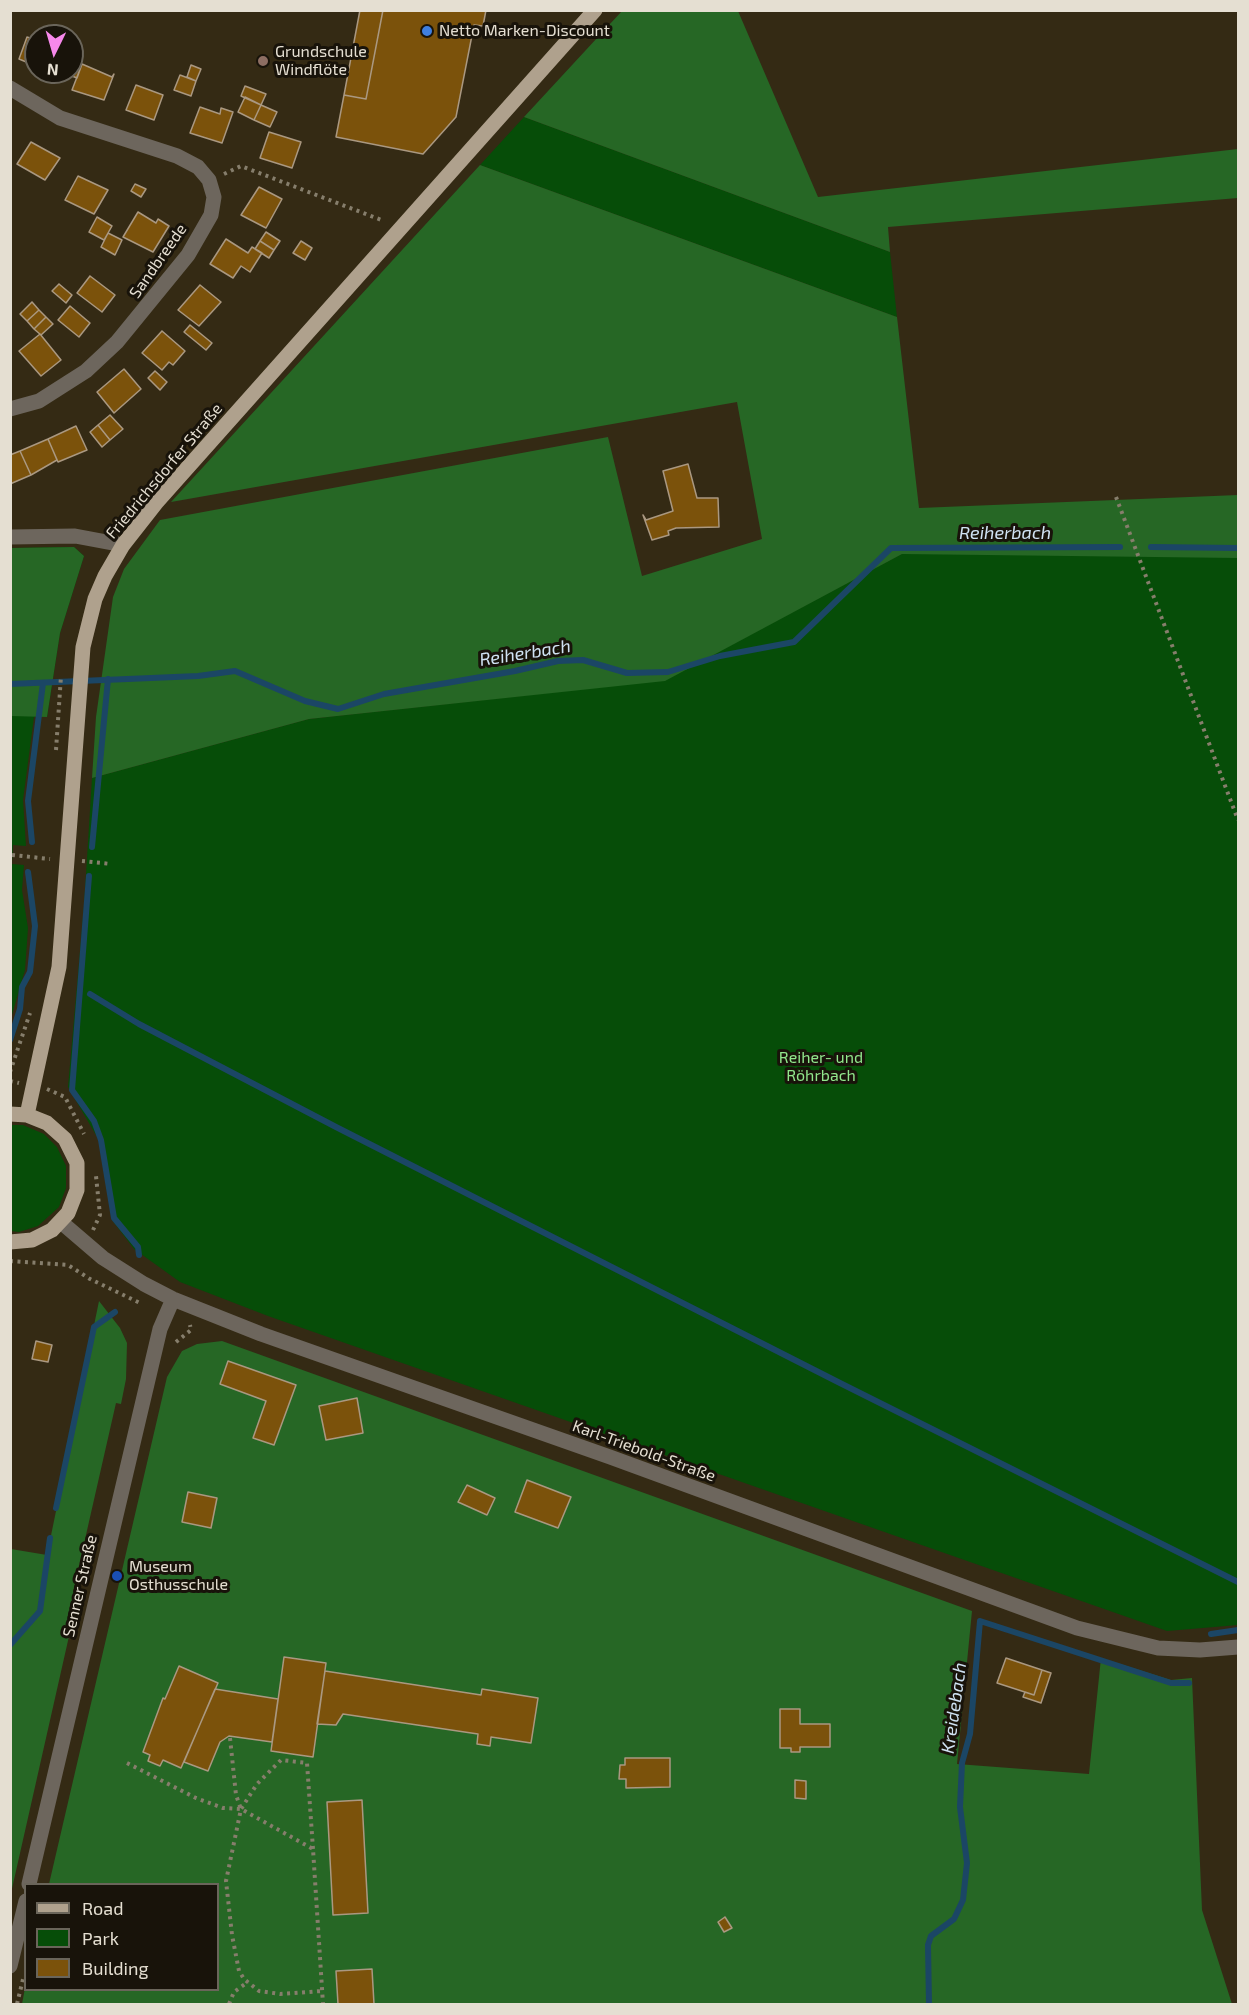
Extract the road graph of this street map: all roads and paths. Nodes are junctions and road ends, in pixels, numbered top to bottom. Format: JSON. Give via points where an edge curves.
{"nodes":[{"id":1,"x":595,"y":10,"type":"edge"},
{"id":2,"x":10,"y":88,"type":"edge"},
{"id":3,"x":209,"y":180,"type":"junction"},
{"id":4,"x":401,"y":228,"type":"junction"},
{"id":5,"x":10,"y":409,"type":"edge"},
{"id":6,"x":1116,"y":497,"type":"dead end"},
{"id":7,"x":10,"y":537,"type":"edge"},
{"id":8,"x":123,"y":545,"type":"junction"},
{"id":9,"x":62,"y":669,"type":"dead end"},
{"id":10,"x":56,"y":752,"type":"dead end"},
{"id":11,"x":1239,"y":820,"type":"edge"},
{"id":12,"x":50,"y":848,"type":"dead end"},
{"id":13,"x":48,"y":869,"type":"dead end"},
{"id":14,"x":31,"y":1009,"type":"dead end"},
{"id":15,"x":10,"y":1072,"type":"edge"},
{"id":16,"x":10,"y":1114,"type":"edge"},
{"id":17,"x":27,"y":1115,"type":"junction"},
{"id":18,"x":61,"y":1222,"type":"junction"},
{"id":19,"x":10,"y":1242,"type":"edge"},
{"id":20,"x":10,"y":1261,"type":"edge"},
{"id":21,"x":173,"y":1299,"type":"junction"},
{"id":22,"x":165,"y":1315,"type":"junction"},
{"id":23,"x":1239,"y":1647,"type":"edge"},
{"id":24,"x":230,"y":1738,"type":"dead end"},
{"id":25,"x":127,"y":1763,"type":"dead end"},
{"id":26,"x":241,"y":1809,"type":"junction"},
{"id":27,"x":314,"y":1849,"type":"junction"},
{"id":28,"x":29,"y":1883,"type":"edge"},
{"id":29,"x":24,"y":1909,"type":"edge"},
{"id":30,"x":10,"y":1966,"type":"edge"},
{"id":31,"x":24,"y":1977,"type":"edge"},
{"id":32,"x":248,"y":1982,"type":"junction"},
{"id":33,"x":322,"y":1991,"type":"junction"},
{"id":34,"x":17,"y":2004,"type":"edge"},
{"id":35,"x":229,"y":2004,"type":"edge"},
{"id":36,"x":323,"y":2004,"type":"edge"}],
"edges":[{"from":1,"to":4,"type":"main road","name":"Friedrichsdorfer Straße"},
{"from":2,"to":3,"type":"street","via":[[60,118],[177,156],[198,167]]},
{"from":3,"to":4,"type":"path","via":[[241,166]]},
{"from":3,"to":5,"type":"street","name":"Sandbreede","via":[[214,197],[211,215],[188,255],[149,307],[86,371],[39,401]]},
{"from":4,"to":8,"type":"main road","name":"Friedrichsdorfer Straße"},
{"from":6,"to":11,"type":"path"},
{"from":7,"to":8,"type":"street","via":[[75,536]]},
{"from":8,"to":17,"type":"main road","name":"Friedrichsdorfer Straße","via":[[95,599],[86,631],[59,967]]},
{"from":9,"to":10,"type":"path"},
{"from":12,"to":13,"type":"path"},
{"from":14,"to":15,"type":"path"},
{"from":16,"to":17,"type":"main road"},
{"from":17,"to":18,"type":"main road","via":[[47,1123],[65,1139],[77,1163],[77,1190]]},
{"from":18,"to":19,"type":"main road","via":[[32,1240]]},
{"from":18,"to":21,"type":"street","name":"Karl-Triebold-Straße","via":[[103,1258]]},
{"from":20,"to":22,"type":"path","via":[[68,1264]]},
{"from":21,"to":22,"type":"street","name":"Senner Straße"},
{"from":21,"to":23,"type":"street","name":"Karl-Triebold-Straße","via":[[1077,1628],[1158,1648]]},
{"from":22,"to":28,"type":"street","name":"Senner Straße"},
{"from":24,"to":26,"type":"path"},
{"from":25,"to":26,"type":"path","via":[[196,1798],[223,1808]]},
{"from":26,"to":27,"type":"path"},
{"from":26,"to":27,"type":"path","via":[[257,1784],[281,1760],[307,1763]]},
{"from":26,"to":32,"type":"path","via":[[227,1868],[226,1896],[238,1971]]},
{"from":27,"to":33,"type":"path"},
{"from":29,"to":30,"type":"street"},
{"from":31,"to":34,"type":"path"},
{"from":32,"to":33,"type":"path","via":[[259,1990],[280,1994]]},
{"from":32,"to":35,"type":"path","via":[[234,1992]]},
{"from":33,"to":36,"type":"path"}]}
